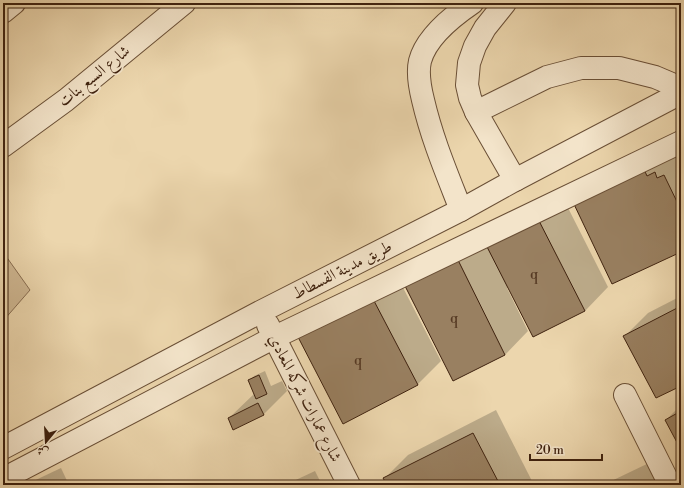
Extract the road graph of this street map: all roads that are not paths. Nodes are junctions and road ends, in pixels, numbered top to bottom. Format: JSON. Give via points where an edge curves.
{"nodes":[{"id":1,"x":14,"y":3,"type":"edge"},
{"id":2,"x":184,"y":3,"type":"edge"},
{"id":3,"x":472,"y":3,"type":"edge"},
{"id":4,"x":505,"y":3,"type":"edge"},
{"id":5,"x":3,"y":12,"type":"edge"},
{"id":6,"x":681,"y":88,"type":"edge"},
{"id":7,"x":681,"y":93,"type":"edge"},
{"id":8,"x":476,"y":112,"type":"junction"},
{"id":9,"x":681,"y":142,"type":"edge"},
{"id":10,"x":3,"y":146,"type":"edge"},
{"id":11,"x":515,"y":180,"type":"junction"},
{"id":12,"x":461,"y":210,"type":"junction"},
{"id":13,"x":262,"y":311,"type":"junction"},
{"id":14,"x":275,"y":337,"type":"junction"},
{"id":15,"x":625,"y":396,"type":"dead end"},
{"id":16,"x":3,"y":448,"type":"edge"},
{"id":17,"x":3,"y":479,"type":"edge"},
{"id":18,"x":349,"y":485,"type":"edge"},
{"id":19,"x":670,"y":485,"type":"edge"}],
"edges":[{"from":1,"to":5,"type":"street"},
{"from":2,"to":10,"type":"street","name":"شارع السبع بنات","via":[[66,100]]},
{"from":3,"to":12,"type":"street","via":[[443,26],[426,48],[420,61],[419,75],[436,147]]},
{"from":4,"to":8,"type":"street","via":[[485,28],[469,63],[467,85]]},
{"from":6,"to":8,"type":"street","via":[[655,77],[619,68],[581,68],[547,78]]},
{"from":7,"to":11,"type":"street","name":"طريق مدينة الفسطاط"},
{"from":8,"to":11,"type":"street"},
{"from":9,"to":14,"type":"street","name":"طريق مدينة الفسطاط"},
{"from":11,"to":12,"type":"street","name":"طريق مدينة الفسطاط"},
{"from":12,"to":13,"type":"street","name":"طريق مدينة الفسطاط"},
{"from":13,"to":14,"type":"street","name":"شارع عمارات شركه المعادي"},
{"from":13,"to":16,"type":"street","name":"طريق مدينة الفسطاط"},
{"from":14,"to":17,"type":"street","name":"طريق مدينة الفسطاط"},
{"from":14,"to":18,"type":"street","name":"شارع عمارات شركه المعادي"},
{"from":15,"to":19,"type":"street"}]}
